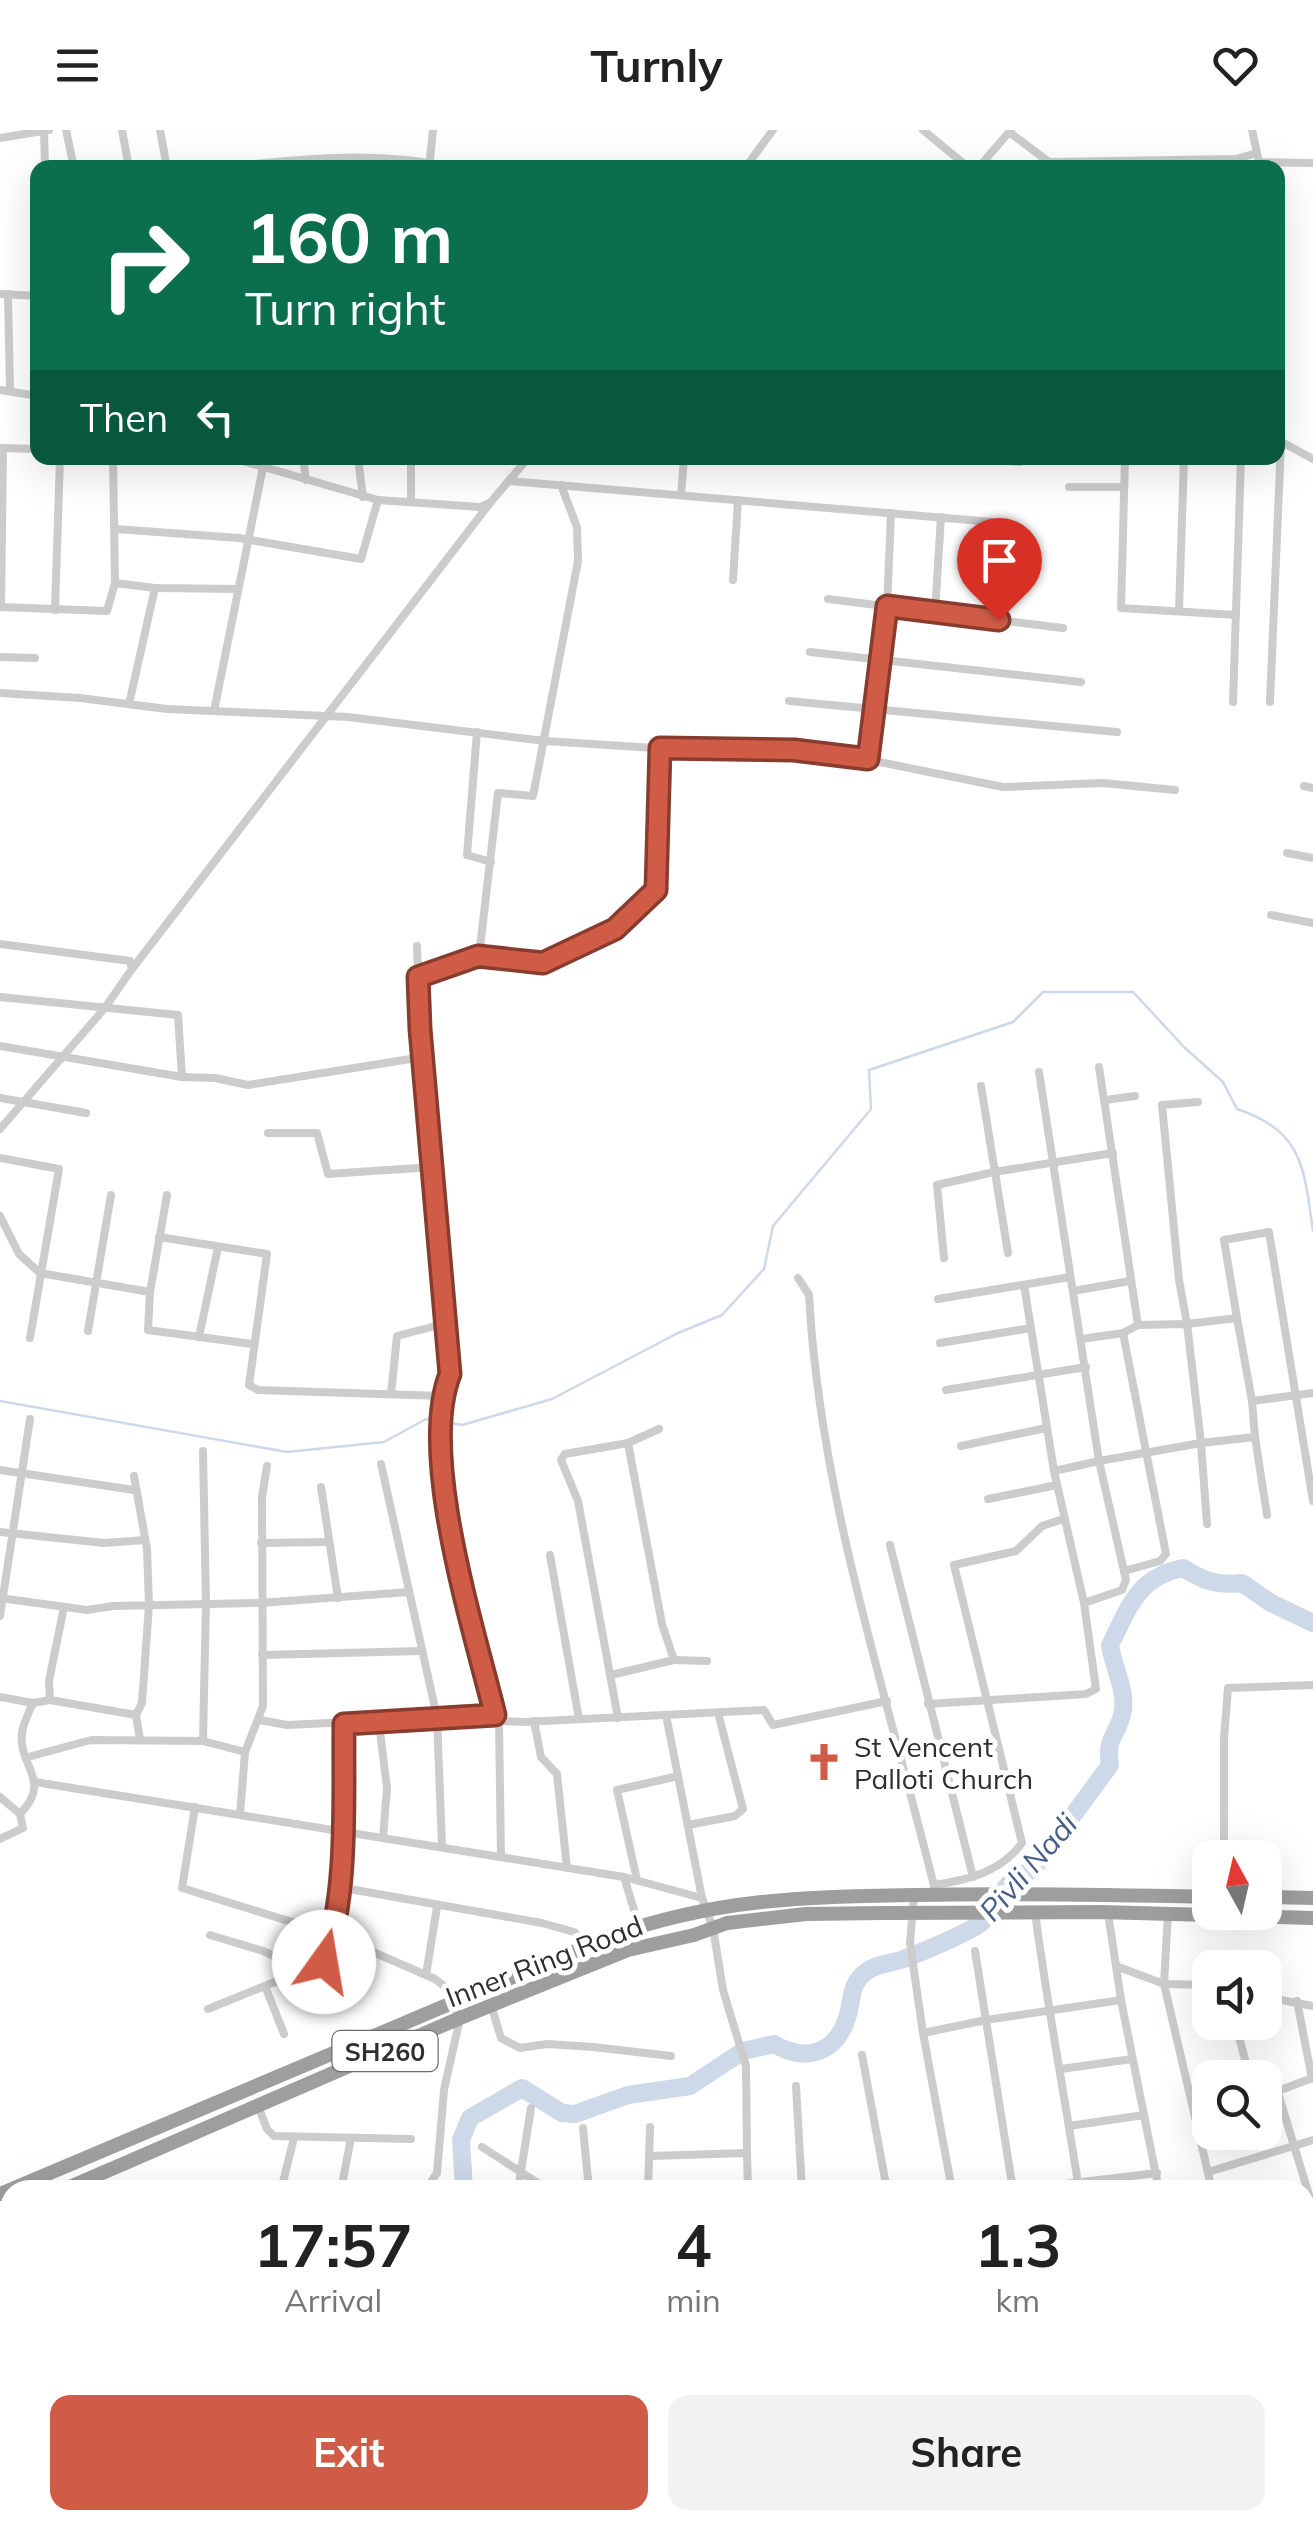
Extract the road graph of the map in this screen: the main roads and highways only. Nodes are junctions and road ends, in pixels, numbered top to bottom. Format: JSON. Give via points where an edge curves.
{"nodes":[{"id":1,"x":1192,"y":1896,"type":"edge"},
{"id":2,"x":1282,"y":1898,"type":"edge"},
{"id":3,"x":1313,"y":1898,"type":"edge"},
{"id":4,"x":1313,"y":1918,"type":"edge"},
{"id":5,"x":33,"y":2180,"type":"edge"},
{"id":6,"x":86,"y":2180,"type":"edge"}],
"edges":[{"from":1,"to":5,"type":"highway","name":"Inner Ring Road","number":"SH260","via":[[935,1890],[704,1903],[588,1945]]},
{"from":2,"to":3,"type":"highway"},
{"from":4,"to":6,"type":"highway","name":"Inner Ring Road","number":"SH260","via":[[912,1912],[726,1923],[628,1950],[491,2005]]}]}
